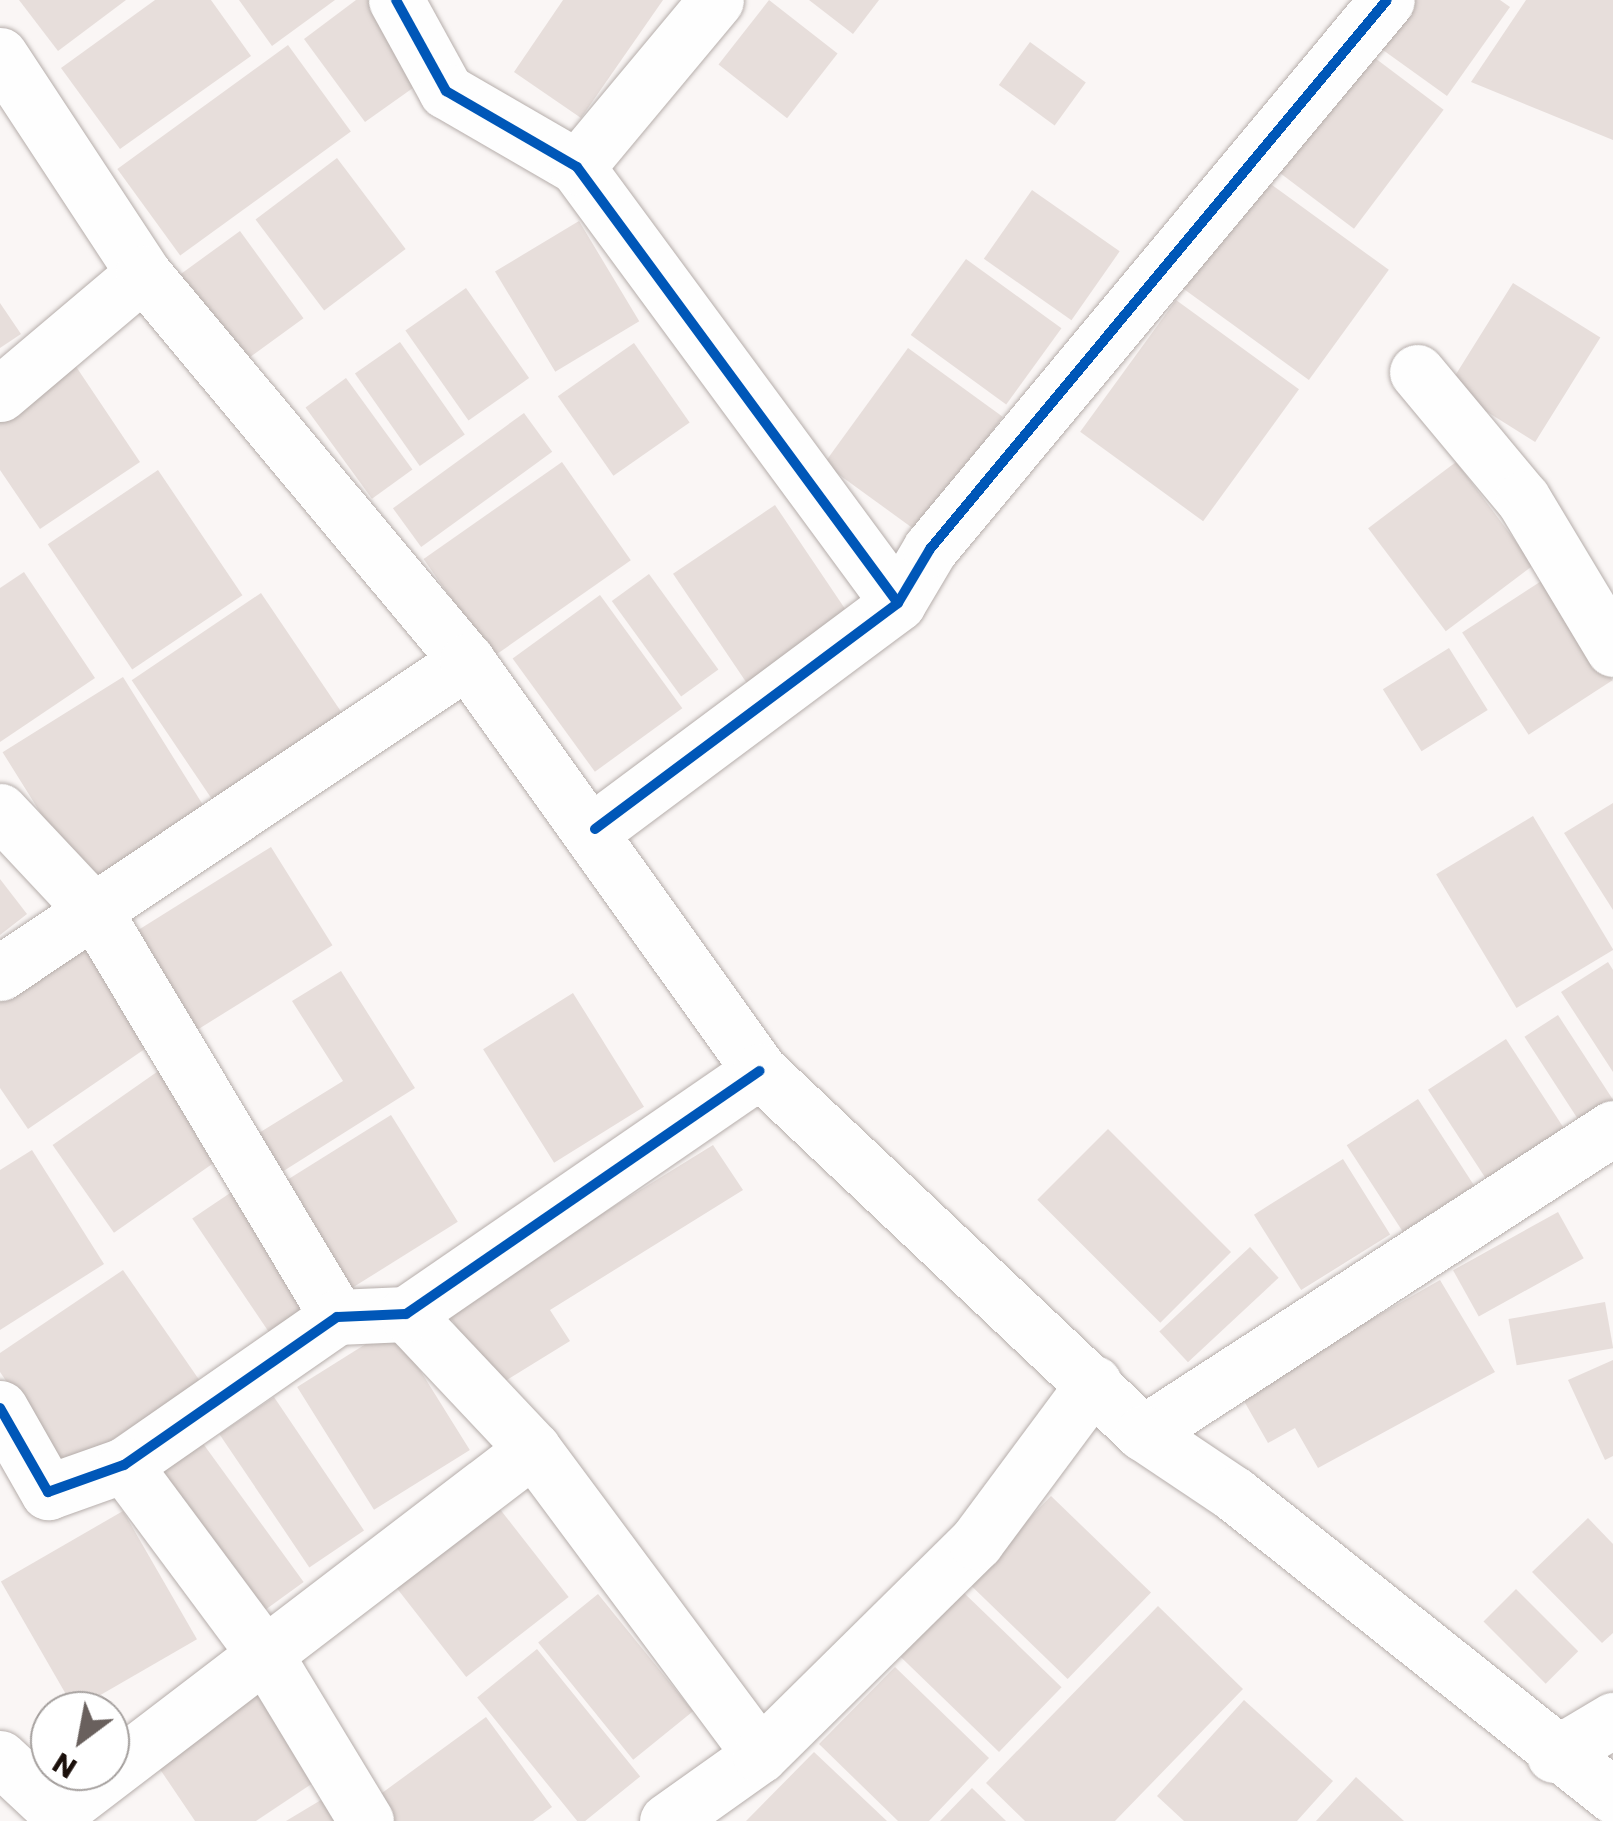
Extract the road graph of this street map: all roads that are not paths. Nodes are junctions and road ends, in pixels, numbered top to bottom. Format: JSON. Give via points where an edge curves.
{"nodes":[{"id":1,"x":396,"y":0,"type":"edge"},
{"id":2,"x":716,"y":0,"type":"edge"},
{"id":3,"x":1387,"y":0,"type":"edge"},
{"id":4,"x":0,"y":55,"type":"edge"},
{"id":5,"x":577,"y":167,"type":"junction"},
{"id":6,"x":143,"y":273,"type":"junction"},
{"id":7,"x":1417,"y":372,"type":"dead end"},
{"id":8,"x":0,"y":394,"type":"edge"},
{"id":9,"x":898,"y":603,"type":"junction"},
{"id":10,"x":1613,"y":649,"type":"edge"},
{"id":11,"x":466,"y":661,"type":"junction"},
{"id":12,"x":0,"y":811,"type":"edge"},
{"id":13,"x":595,"y":829,"type":"junction"},
{"id":14,"x":95,"y":912,"type":"junction"},
{"id":15,"x":0,"y":973,"type":"edge"},
{"id":16,"x":760,"y":1072,"type":"junction"},
{"id":17,"x":1613,"y":1128,"type":"edge"},
{"id":18,"x":406,"y":1314,"type":"junction"},
{"id":19,"x":337,"y":1317,"type":"junction"},
{"id":20,"x":1094,"y":1383,"type":"junction"},
{"id":21,"x":0,"y":1408,"type":"edge"},
{"id":22,"x":1143,"y":1433,"type":"junction"},
{"id":23,"x":533,"y":1449,"type":"junction"},
{"id":24,"x":124,"y":1465,"type":"junction"},
{"id":25,"x":268,"y":1660,"type":"junction"},
{"id":26,"x":1613,"y":1720,"type":"edge"},
{"id":27,"x":760,"y":1755,"type":"junction"},
{"id":28,"x":1554,"y":1755,"type":"junction"},
{"id":29,"x":0,"y":1758,"type":"edge"},
{"id":30,"x":1613,"y":1796,"type":"edge"},
{"id":31,"x":688,"y":1815,"type":"edge"},
{"id":32,"x":366,"y":1821,"type":"edge"}],
"edges":[{"from":1,"to":5,"type":"street","via":[[446,91]]},
{"from":2,"to":5,"type":"street"},
{"from":3,"to":9,"type":"street","via":[[930,549]]},
{"from":4,"to":6,"type":"street"},
{"from":5,"to":9,"type":"street"},
{"from":6,"to":8,"type":"street"},
{"from":6,"to":11,"type":"street"},
{"from":7,"to":10,"type":"street","via":[[1524,498]]},
{"from":9,"to":13,"type":"street"},
{"from":11,"to":13,"type":"street"},
{"from":11,"to":14,"type":"street"},
{"from":12,"to":14,"type":"street"},
{"from":13,"to":16,"type":"street"},
{"from":14,"to":15,"type":"street"},
{"from":14,"to":19,"type":"street"},
{"from":16,"to":18,"type":"street"},
{"from":16,"to":20,"type":"street"},
{"from":17,"to":22,"type":"street"},
{"from":18,"to":19,"type":"street"},
{"from":18,"to":23,"type":"street"},
{"from":19,"to":24,"type":"street"},
{"from":20,"to":22,"type":"street"},
{"from":20,"to":27,"type":"street","via":[[976,1542]]},
{"from":21,"to":24,"type":"street","via":[[48,1492]]},
{"from":22,"to":28,"type":"street","via":[[1234,1494]]},
{"from":23,"to":25,"type":"street"},
{"from":23,"to":27,"type":"street"},
{"from":24,"to":25,"type":"street"},
{"from":25,"to":29,"type":"street","via":[[58,1812]]},
{"from":25,"to":32,"type":"street"},
{"from":26,"to":28,"type":"street"},
{"from":27,"to":31,"type":"street"},
{"from":28,"to":30,"type":"street"}]}
